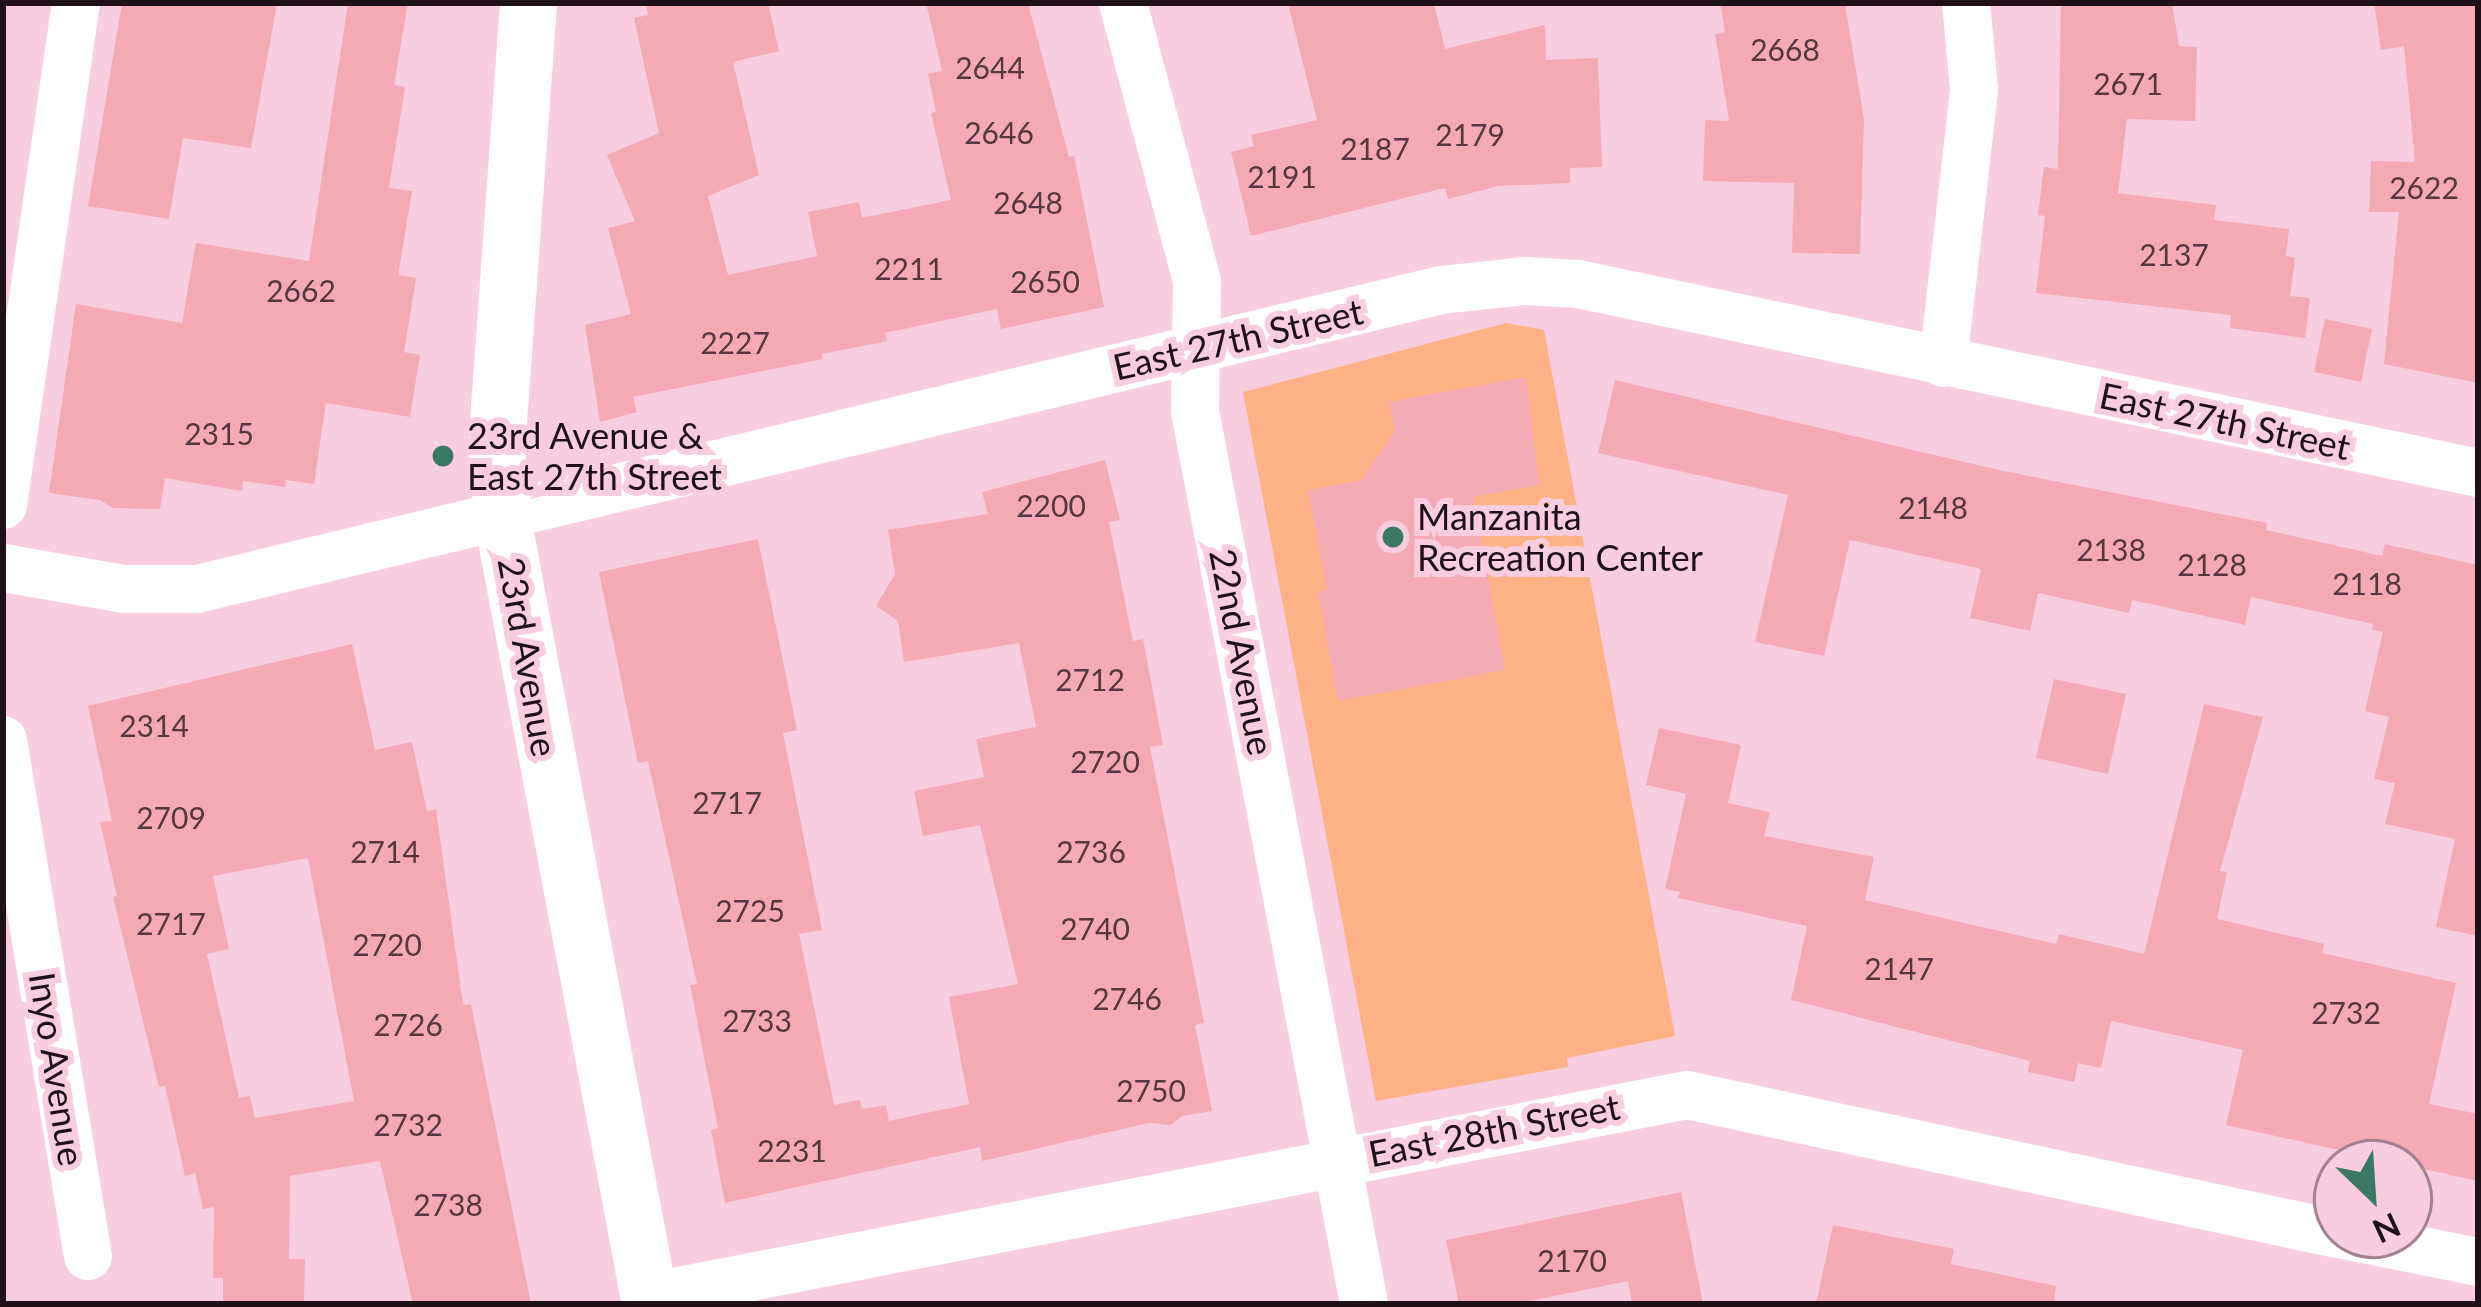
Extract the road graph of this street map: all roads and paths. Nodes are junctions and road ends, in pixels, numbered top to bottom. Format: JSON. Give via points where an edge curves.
{"nodes":[{"id":1,"x":76,"y":3,"type":"edge"},
{"id":2,"x":528,"y":3,"type":"edge"},
{"id":3,"x":1123,"y":3,"type":"edge"},
{"id":4,"x":1966,"y":3,"type":"edge"},
{"id":5,"x":1196,"y":348,"type":"junction"},
{"id":6,"x":1943,"y":363,"type":"junction"},
{"id":7,"x":2478,"y":473,"type":"edge"},
{"id":8,"x":3,"y":505,"type":"edge"},
{"id":9,"x":502,"y":518,"type":"junction"},
{"id":10,"x":3,"y":568,"type":"edge"},
{"id":11,"x":3,"y":740,"type":"edge"},
{"id":12,"x":1336,"y":1160,"type":"junction"},
{"id":13,"x":2313,"y":1228,"type":"edge"},
{"id":14,"x":2433,"y":1253,"type":"edge"},
{"id":15,"x":88,"y":1256,"type":"dead end"},
{"id":16,"x":2478,"y":1262,"type":"edge"},
{"id":17,"x":649,"y":1300,"type":"edge"},
{"id":18,"x":1364,"y":1304,"type":"edge"}],
"edges":[{"from":1,"to":8,"type":"street"},
{"from":2,"to":9,"type":"street","name":"23rd Avenue","via":[[496,449]]},
{"from":3,"to":5,"type":"street","name":"22nd Avenue","via":[[1196,282]]},
{"from":4,"to":6,"type":"street","via":[[1974,88]]},
{"from":5,"to":6,"type":"street","name":"East 27th Street","via":[[1441,290],[1525,280],[1578,284]]},
{"from":5,"to":9,"type":"street","name":"East 27th Street"},
{"from":5,"to":12,"type":"street","name":"22nd Avenue","via":[[1195,411]]},
{"from":6,"to":7,"type":"street","name":"East 27th Street"},
{"from":9,"to":10,"type":"street","name":"East 27th Street","via":[[197,589],[123,589]]},
{"from":9,"to":17,"type":"street","name":"23rd Avenue"},
{"from":11,"to":15,"type":"street","name":"Inyo Avenue"},
{"from":12,"to":13,"type":"street","name":"East 28th Street","via":[[1687,1094]]},
{"from":12,"to":17,"type":"street","name":"East 28th Street"},
{"from":12,"to":18,"type":"street","name":"22nd Avenue"},
{"from":14,"to":16,"type":"street","name":"East 28th Street"}]}
